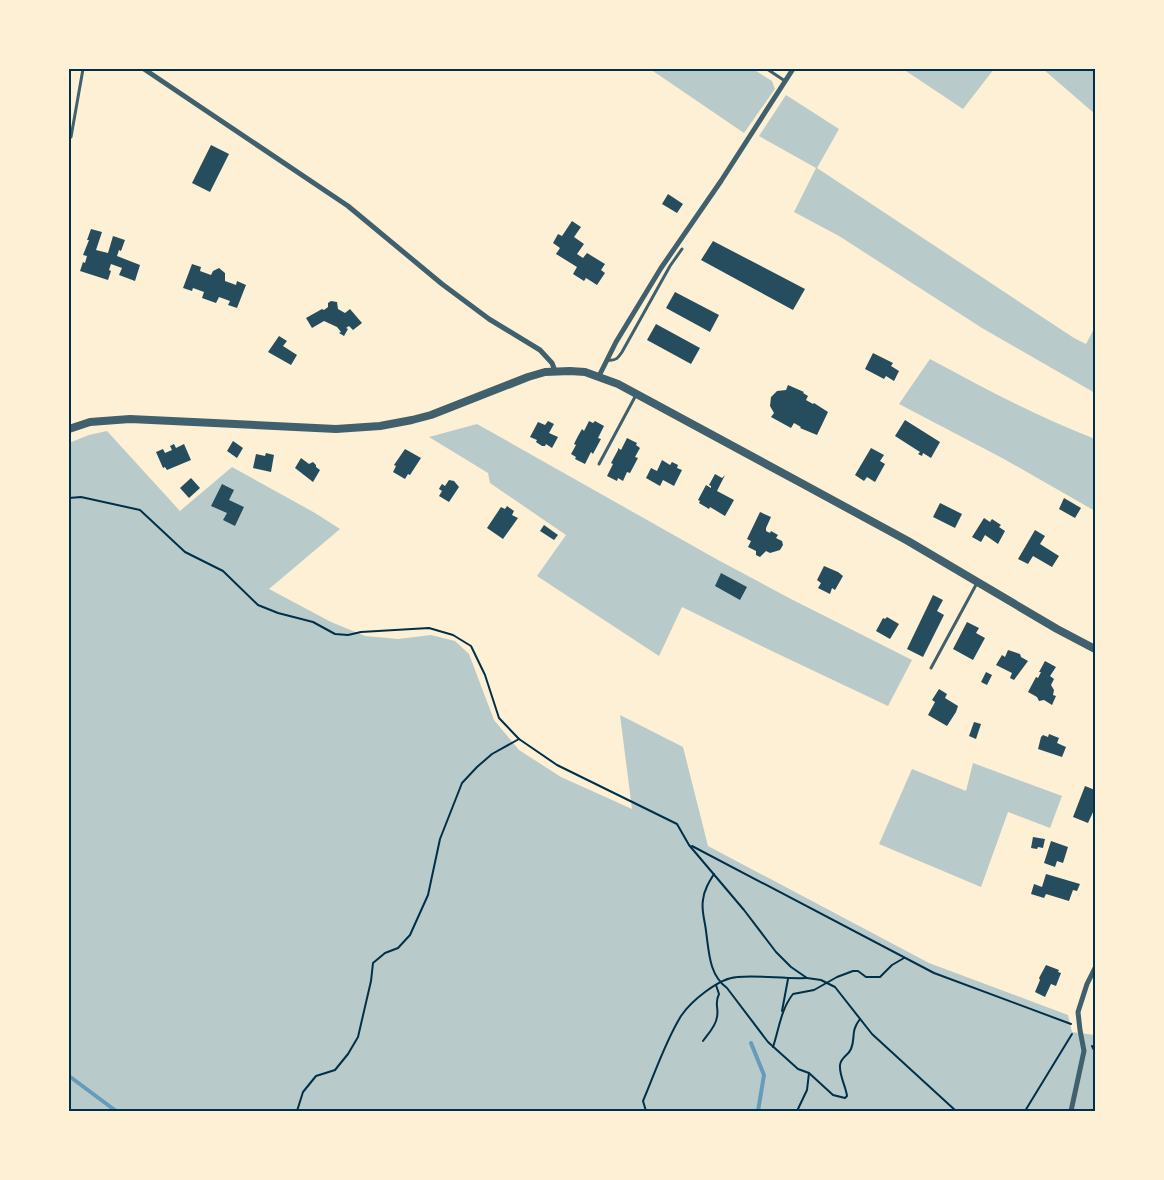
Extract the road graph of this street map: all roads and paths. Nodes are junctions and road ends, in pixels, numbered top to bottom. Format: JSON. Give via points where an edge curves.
{"nodes":[{"id":1,"x":83,"y":69,"type":"edge"},
{"id":2,"x":144,"y":69,"type":"edge"},
{"id":3,"x":767,"y":69,"type":"edge"},
{"id":4,"x":794,"y":69,"type":"edge"},
{"id":5,"x":785,"y":81,"type":"junction"},
{"id":6,"x":71,"y":137,"type":"dead end"},
{"id":7,"x":682,"y":249,"type":"dead end"},
{"id":8,"x":608,"y":360,"type":"junction"},
{"id":9,"x":554,"y":371,"type":"junction"},
{"id":10,"x":599,"y":376,"type":"junction"},
{"id":11,"x":636,"y":394,"type":"junction"},
{"id":12,"x":69,"y":429,"type":"edge"},
{"id":13,"x":599,"y":464,"type":"dead end"},
{"id":14,"x":69,"y":498,"type":"edge"},
{"id":15,"x":977,"y":583,"type":"junction"},
{"id":16,"x":1095,"y":649,"type":"edge"},
{"id":17,"x":931,"y":668,"type":"dead end"},
{"id":18,"x":519,"y":740,"type":"junction"},
{"id":19,"x":690,"y":845,"type":"junction"},
{"id":20,"x":714,"y":874,"type":"junction"},
{"id":21,"x":904,"y":958,"type":"junction"},
{"id":22,"x":1095,"y":968,"type":"edge"},
{"id":23,"x":806,"y":978,"type":"junction"},
{"id":24,"x":788,"y":979,"type":"junction"},
{"id":25,"x":719,"y":982,"type":"junction"},
{"id":26,"x":826,"y":982,"type":"junction"},
{"id":27,"x":716,"y":985,"type":"junction"},
{"id":28,"x":782,"y":1015,"type":"junction"},
{"id":29,"x":860,"y":1019,"type":"junction"},
{"id":30,"x":1078,"y":1025,"type":"junction"},
{"id":31,"x":703,"y":1041,"type":"dead end"},
{"id":32,"x":773,"y":1047,"type":"junction"},
{"id":33,"x":809,"y":1073,"type":"junction"},
{"id":34,"x":297,"y":1111,"type":"edge"},
{"id":35,"x":646,"y":1111,"type":"edge"},
{"id":36,"x":797,"y":1111,"type":"edge"},
{"id":37,"x":956,"y":1111,"type":"edge"},
{"id":38,"x":1025,"y":1111,"type":"edge"},
{"id":39,"x":1071,"y":1111,"type":"edge"}],
"edges":[{"from":1,"to":6,"type":"lane"},
{"from":2,"to":9,"type":"street","via":[[348,206],[442,284],[489,319],[540,350],[552,362]]},
{"from":3,"to":5,"type":"lane"},
{"from":4,"to":5,"type":"street"},
{"from":5,"to":8,"type":"street","via":[[661,268]]},
{"from":7,"to":8,"type":"lane","via":[[622,352],[617,358]]},
{"from":8,"to":10,"type":"street"},
{"from":9,"to":10,"type":"street"},
{"from":9,"to":12,"type":"street","via":[[528,377],[431,415],[380,426],[336,429],[110,419]]},
{"from":10,"to":11,"type":"street"},
{"from":11,"to":13,"type":"lane"},
{"from":11,"to":15,"type":"street","via":[[854,511]]},
{"from":14,"to":18,"type":"path","via":[[81,497],[140,510],[185,552],[223,571],[258,605],[313,622],[335,634],[429,628],[452,635],[471,646],[485,675],[499,718]]},
{"from":15,"to":16,"type":"street"},
{"from":15,"to":17,"type":"lane"},
{"from":18,"to":19,"type":"path","via":[[557,765],[677,824]]},
{"from":18,"to":34,"type":"path","via":[[492,754],[462,783],[440,839],[428,895],[410,935],[398,948],[373,963],[358,1038],[335,1070],[316,1076],[303,1092]]},
{"from":19,"to":20,"type":"path"},
{"from":19,"to":21,"type":"path"},
{"from":20,"to":23,"type":"path","via":[[776,952]]},
{"from":20,"to":25,"type":"path","via":[[702,900],[706,945]]},
{"from":21,"to":26,"type":"path","via":[[880,977],[866,977],[853,971]]},
{"from":21,"to":30,"type":"path","via":[[934,973]]},
{"from":22,"to":30,"type":"street","via":[[1078,1012]]},
{"from":23,"to":24,"type":"path"},
{"from":23,"to":26,"type":"path"},
{"from":24,"to":25,"type":"path","via":[[735,977]]},
{"from":24,"to":28,"type":"path"},
{"from":25,"to":27,"type":"path"},
{"from":25,"to":32,"type":"path"},
{"from":26,"to":28,"type":"path","via":[[814,990],[792,994]]},
{"from":26,"to":29,"type":"path","via":[[835,987]]},
{"from":27,"to":31,"type":"path","via":[[719,994],[717,1017]]},
{"from":27,"to":35,"type":"path","via":[[682,1015],[643,1101]]},
{"from":28,"to":32,"type":"path"},
{"from":29,"to":33,"type":"path","via":[[854,1030],[850,1052],[840,1065],[847,1096],[833,1094]]},
{"from":29,"to":37,"type":"path","via":[[872,1034]]},
{"from":30,"to":38,"type":"path"},
{"from":30,"to":39,"type":"street","via":[[1084,1051]]},
{"from":32,"to":33,"type":"path"},
{"from":33,"to":36,"type":"path","via":[[807,1090]]}]}
